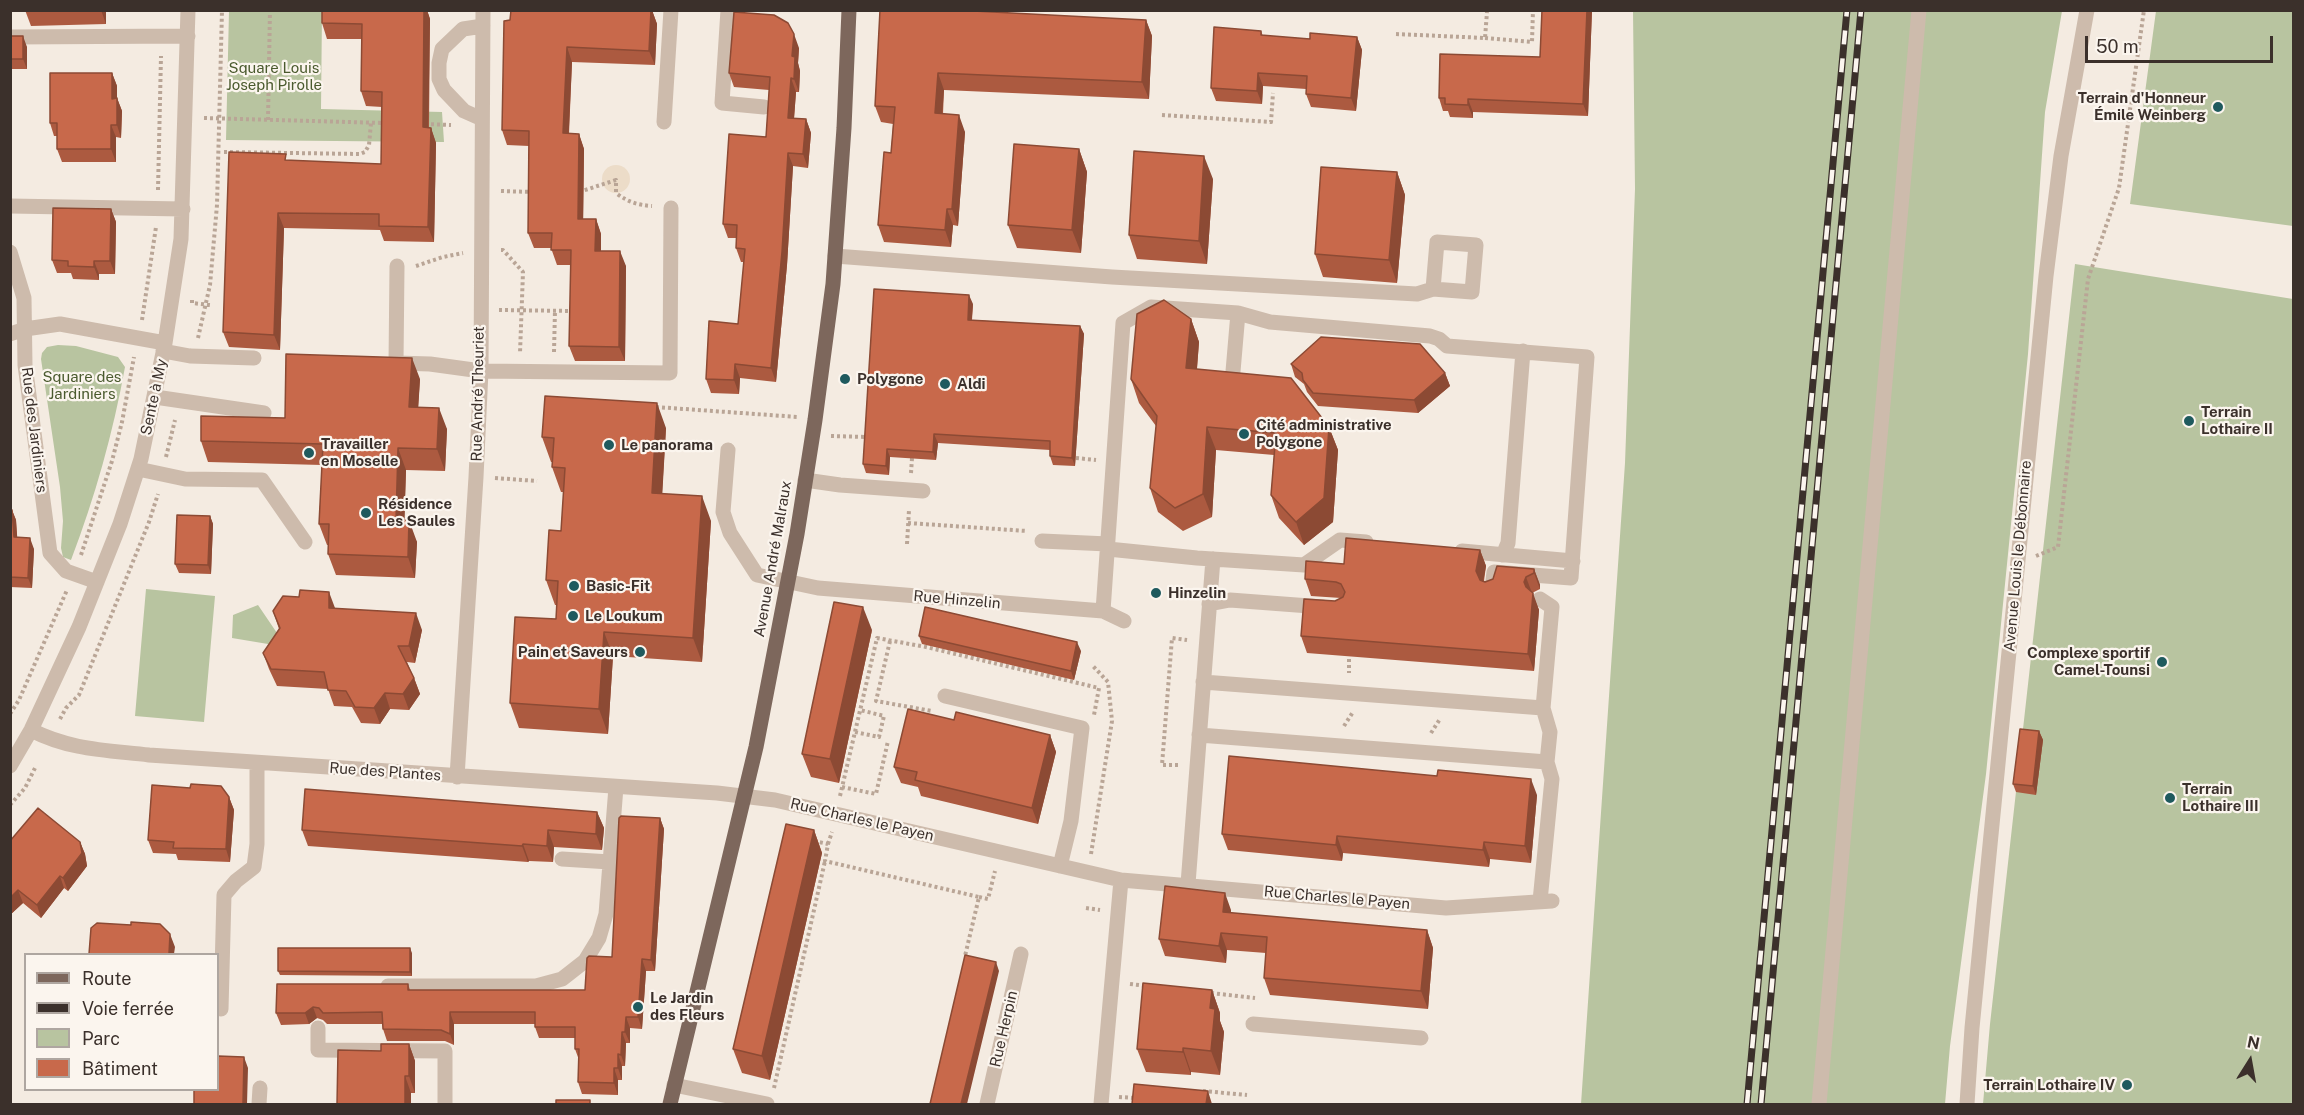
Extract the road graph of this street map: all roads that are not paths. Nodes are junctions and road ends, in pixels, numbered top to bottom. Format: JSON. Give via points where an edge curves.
{"nodes":[{"id":1,"x":188,"y":10,"type":"edge"},
{"id":2,"x":671,"y":10,"type":"edge"},
{"id":3,"x":728,"y":10,"type":"edge"},
{"id":4,"x":849,"y":10,"type":"edge"},
{"id":5,"x":1919,"y":10,"type":"edge"},
{"id":6,"x":2087,"y":10,"type":"edge"},
{"id":7,"x":483,"y":18,"type":"edge"},
{"id":8,"x":188,"y":36,"type":"junction"},
{"id":9,"x":10,"y":37,"type":"edge"},
{"id":10,"x":764,"y":107,"type":"dead end"},
{"id":11,"x":482,"y":122,"type":"junction"},
{"id":12,"x":664,"y":122,"type":"dead end"},
{"id":13,"x":10,"y":206,"type":"edge"},
{"id":14,"x":671,"y":208,"type":"road end"},
{"id":15,"x":183,"y":209,"type":"junction"},
{"id":16,"x":10,"y":252,"type":"edge"},
{"id":17,"x":835,"y":256,"type":"junction"},
{"id":18,"x":397,"y":269,"type":"road end"},
{"id":19,"x":1433,"y":289,"type":"dead end"},
{"id":20,"x":1238,"y":313,"type":"junction"},
{"id":21,"x":18,"y":332,"type":"edge"},
{"id":22,"x":164,"y":347,"type":"junction"},
{"id":23,"x":1523,"y":351,"type":"junction"},
{"id":24,"x":254,"y":358,"type":"dead end"},
{"id":25,"x":481,"y":371,"type":"junction"},
{"id":26,"x":1254,"y":386,"type":"edge"},
{"id":27,"x":155,"y":397,"type":"junction"},
{"id":28,"x":264,"y":413,"type":"dead end"},
{"id":29,"x":728,"y":450,"type":"dead end"},
{"id":30,"x":138,"y":469,"type":"junction"},
{"id":31,"x":805,"y":480,"type":"junction"},
{"id":32,"x":923,"y":491,"type":"dead end"},
{"id":33,"x":1036,"y":536,"type":"road end"},
{"id":34,"x":305,"y":542,"type":"dead end"},
{"id":35,"x":1378,"y":543,"type":"edge"},
{"id":36,"x":1108,"y":547,"type":"junction"},
{"id":37,"x":1451,"y":550,"type":"edge"},
{"id":38,"x":1503,"y":555,"type":"junction"},
{"id":39,"x":1213,"y":559,"type":"junction"},
{"id":40,"x":1573,"y":561,"type":"junction"},
{"id":41,"x":97,"y":582,"type":"junction"},
{"id":42,"x":789,"y":582,"type":"junction"},
{"id":43,"x":1492,"y":589,"type":"edge"},
{"id":44,"x":1540,"y":599,"type":"dead end"},
{"id":45,"x":1209,"y":604,"type":"junction"},
{"id":46,"x":1341,"y":608,"type":"edge"},
{"id":47,"x":1103,"y":611,"type":"junction"},
{"id":48,"x":1124,"y":621,"type":"dead end"},
{"id":49,"x":1203,"y":682,"type":"junction"},
{"id":50,"x":945,"y":696,"type":"road end"},
{"id":51,"x":1543,"y":708,"type":"junction"},
{"id":52,"x":31,"y":730,"type":"junction"},
{"id":53,"x":1199,"y":735,"type":"junction"},
{"id":54,"x":12,"y":761,"type":"edge"},
{"id":55,"x":1547,"y":762,"type":"junction"},
{"id":56,"x":257,"y":763,"type":"junction"},
{"id":57,"x":457,"y":777,"type":"junction"},
{"id":58,"x":616,"y":787,"type":"junction"},
{"id":59,"x":743,"y":796,"type":"junction"},
{"id":60,"x":562,"y":859,"type":"dead end"},
{"id":61,"x":610,"y":862,"type":"junction"},
{"id":62,"x":1060,"y":866,"type":"junction"},
{"id":63,"x":1121,"y":879,"type":"junction"},
{"id":64,"x":1188,"y":884,"type":"junction"},
{"id":65,"x":1021,"y":954,"type":"dead end"},
{"id":66,"x":375,"y":986,"type":"edge"},
{"id":67,"x":221,"y":1009,"type":"dead end"},
{"id":68,"x":1253,"y":1024,"type":"dead end"},
{"id":69,"x":318,"y":1028,"type":"dead end"},
{"id":70,"x":1421,"y":1038,"type":"dead end"},
{"id":71,"x":674,"y":1085,"type":"junction"},
{"id":72,"x":260,"y":1088,"type":"dead end"},
{"id":73,"x":770,"y":1099,"type":"edge"},
{"id":74,"x":1101,"y":1100,"type":"edge"},
{"id":75,"x":259,"y":1104,"type":"edge"},
{"id":76,"x":445,"y":1104,"type":"edge"},
{"id":77,"x":670,"y":1104,"type":"edge"},
{"id":78,"x":987,"y":1104,"type":"edge"},
{"id":79,"x":1819,"y":1104,"type":"edge"},
{"id":80,"x":1967,"y":1104,"type":"edge"}],
"edges":[{"from":1,"to":8,"type":"street","name":"Sente à My"},
{"from":2,"to":12,"type":"street"},
{"from":3,"to":10,"type":"street","via":[[722,103]]},
{"from":4,"to":17,"type":"main road","name":"Avenue André Malraux"},
{"from":5,"to":79,"type":"street"},
{"from":6,"to":80,"type":"street","name":"Avenue Louis le Débonnaire","via":[[2061,156],[2046,276]]},
{"from":7,"to":11,"type":"street","name":"Rue André Theuriet"},
{"from":7,"to":11,"type":"street","via":[[463,29],[442,50],[439,63],[444,90],[464,111]]},
{"from":8,"to":9,"type":"street"},
{"from":8,"to":15,"type":"street","name":"Sente à My"},
{"from":11,"to":25,"type":"street","name":"Rue André Theuriet"},
{"from":13,"to":15,"type":"street"},
{"from":14,"to":25,"type":"street","via":[[670,373]]},
{"from":15,"to":22,"type":"street","name":"Sente à My"},
{"from":16,"to":21,"type":"street","name":"Rue des Jardiniers","via":[[24,298]]},
{"from":17,"to":19,"type":"street","via":[[1417,294]]},
{"from":17,"to":31,"type":"main road","name":"Avenue André Malraux"},
{"from":18,"to":25,"type":"street","via":[[396,363]]},
{"from":20,"to":23,"type":"street","via":[[1270,322],[1430,336],[1447,346]]},
{"from":20,"to":26,"type":"street","via":[[1232,383]]},
{"from":20,"to":36,"type":"street","via":[[1151,307],[1123,323]]},
{"from":21,"to":22,"type":"street","via":[[60,324],[138,338]]},
{"from":21,"to":41,"type":"street","name":"Rue des Jardiniers","via":[[50,553],[66,572]]},
{"from":22,"to":24,"type":"street","via":[[190,356]]},
{"from":22,"to":27,"type":"street","name":"Sente à My"},
{"from":23,"to":38,"type":"street","via":[[1508,543]]},
{"from":23,"to":40,"type":"street","via":[[1587,357]]},
{"from":25,"to":57,"type":"street","name":"Rue André Theuriet"},
{"from":27,"to":28,"type":"street"},
{"from":27,"to":30,"type":"street","name":"Sente à My"},
{"from":29,"to":42,"type":"street","name":"Rue Hinzelin","via":[[723,512],[730,533],[757,574]]},
{"from":30,"to":34,"type":"street","via":[[184,479],[262,480]]},
{"from":30,"to":41,"type":"street","name":"Sente à My"},
{"from":31,"to":32,"type":"street"},
{"from":31,"to":42,"type":"main road","name":"Avenue André Malraux"},
{"from":33,"to":36,"type":"street"},
{"from":35,"to":39,"type":"street","via":[[1340,540],[1304,565]]},
{"from":36,"to":39,"type":"street"},
{"from":36,"to":47,"type":"street"},
{"from":37,"to":38,"type":"street"},
{"from":38,"to":40,"type":"street"},
{"from":39,"to":45,"type":"street"},
{"from":40,"to":43,"type":"street","via":[[1571,579],[1494,572]]},
{"from":41,"to":52,"type":"street","name":"Sente à My"},
{"from":42,"to":47,"type":"street","name":"Rue Hinzelin","via":[[818,588]]},
{"from":42,"to":59,"type":"main road","name":"Avenue André Malraux"},
{"from":44,"to":51,"type":"street","via":[[1552,607]]},
{"from":45,"to":46,"type":"street","via":[[1230,600]]},
{"from":45,"to":49,"type":"street"},
{"from":47,"to":48,"type":"street","name":"Rue Hinzelin"},
{"from":49,"to":51,"type":"street"},
{"from":49,"to":53,"type":"street"},
{"from":50,"to":62,"type":"street","via":[[1082,728],[1071,821]]},
{"from":51,"to":55,"type":"street","via":[[1551,732]]},
{"from":52,"to":54,"type":"street","name":"Sente à My"},
{"from":52,"to":56,"type":"street","name":"Rue des Plantes","via":[[74,747]]},
{"from":53,"to":55,"type":"street"},
{"from":53,"to":64,"type":"street"},
{"from":55,"to":64,"type":"street","name":"Rue Charles le Payen","via":[[1552,779],[1546,901],[1446,908]]},
{"from":56,"to":57,"type":"street","name":"Rue des Plantes"},
{"from":56,"to":67,"type":"street","via":[[258,844],[254,867],[224,895]]},
{"from":57,"to":58,"type":"street","name":"Rue des Plantes"},
{"from":58,"to":59,"type":"street","name":"Rue des Plantes"},
{"from":58,"to":61,"type":"street"},
{"from":59,"to":62,"type":"street","name":"Rue Charles le Payen","via":[[791,803]]},
{"from":59,"to":71,"type":"main road","name":"Avenue André Malraux"},
{"from":60,"to":61,"type":"street"},
{"from":61,"to":66,"type":"street","via":[[606,914],[599,938],[585,961],[562,979],[536,986]]},
{"from":62,"to":63,"type":"street","name":"Rue Charles le Payen"},
{"from":63,"to":64,"type":"street","name":"Rue Charles le Payen"},
{"from":63,"to":74,"type":"street"},
{"from":65,"to":78,"type":"street","name":"Rue Herpin"},
{"from":68,"to":70,"type":"street"},
{"from":69,"to":76,"type":"street","via":[[318,1050],[445,1051]]},
{"from":71,"to":73,"type":"street"},
{"from":71,"to":77,"type":"main road","name":"Avenue André Malraux"},
{"from":72,"to":75,"type":"street"}]}
